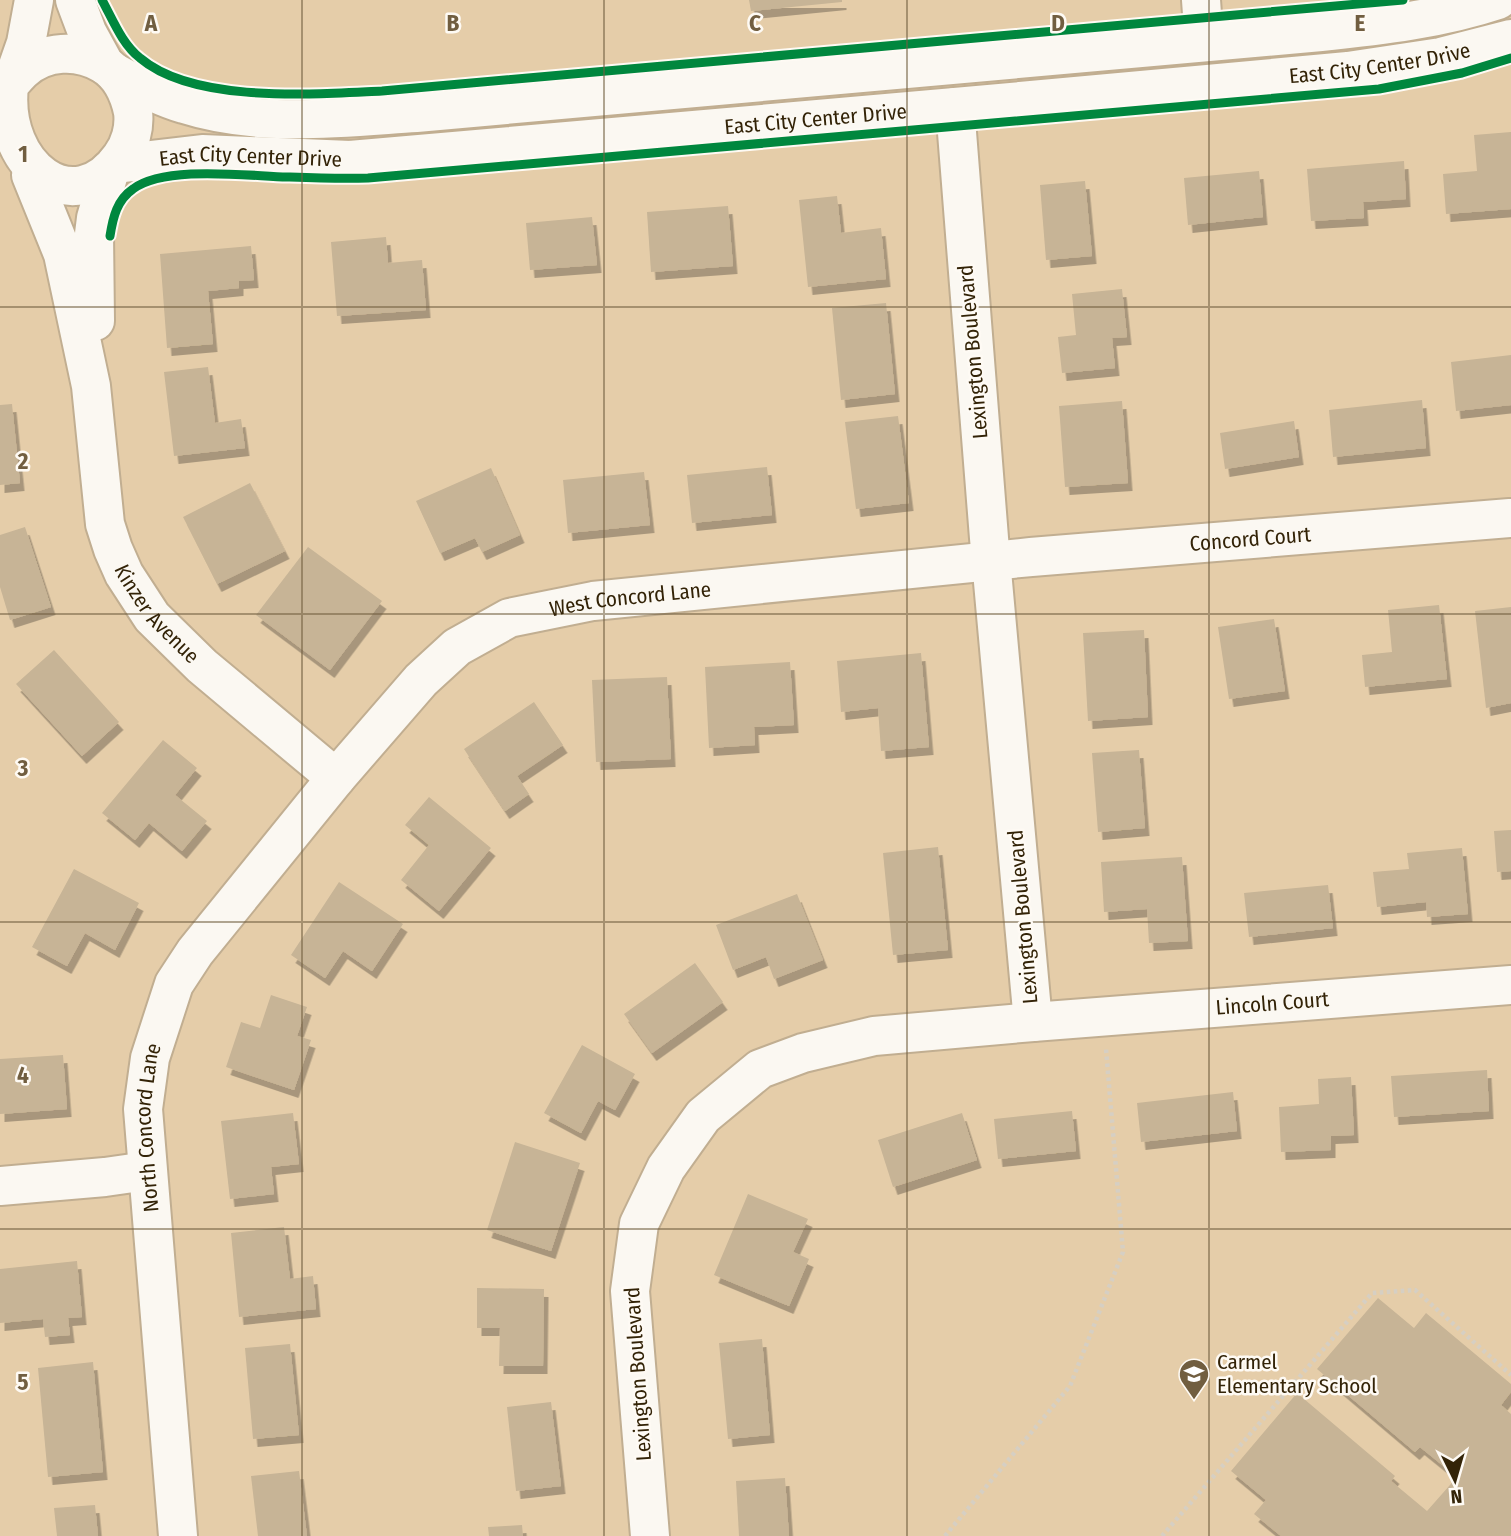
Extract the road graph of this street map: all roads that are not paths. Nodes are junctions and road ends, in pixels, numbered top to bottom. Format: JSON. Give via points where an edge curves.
{"nodes":[{"id":1,"x":34,"y":0,"type":"edge"},
{"id":2,"x":75,"y":0,"type":"edge"},
{"id":3,"x":1201,"y":0,"type":"edge"},
{"id":4,"x":1498,"y":0,"type":"edge"},
{"id":5,"x":1511,"y":39,"type":"edge"},
{"id":6,"x":1204,"y":42,"type":"junction"},
{"id":7,"x":110,"y":69,"type":"junction"},
{"id":8,"x":7,"y":86,"type":"edge"},
{"id":9,"x":955,"y":107,"type":"junction"},
{"id":10,"x":113,"y":167,"type":"junction"},
{"id":11,"x":20,"y":172,"type":"edge"},
{"id":12,"x":91,"y":386,"type":"junction"},
{"id":13,"x":1510,"y":518,"type":"edge"},
{"id":14,"x":991,"y":562,"type":"junction"},
{"id":15,"x":336,"y":778,"type":"junction"},
{"id":16,"x":1511,"y":985,"type":"edge"},
{"id":17,"x":1033,"y":1022,"type":"junction"},
{"id":18,"x":147,"y":1171,"type":"junction"},
{"id":19,"x":0,"y":1186,"type":"edge"},
{"id":20,"x":177,"y":1536,"type":"edge"},
{"id":21,"x":650,"y":1536,"type":"edge"}],
"edges":[{"from":1,"to":8,"type":"street","via":[[26,43]]},
{"from":2,"to":7,"type":"street","via":[[87,32]]},
{"from":3,"to":6,"type":"street"},
{"from":4,"to":6,"type":"street","name":"East City Center Drive","via":[[1388,25]]},
{"from":5,"to":9,"type":"street","name":"East City Center Drive","via":[[1441,57],[1370,68]]},
{"from":6,"to":7,"type":"street","name":"East City Center Drive","via":[[312,119],[228,115],[163,97]]},
{"from":7,"to":8,"type":"street","via":[[82,55],[56,54],[32,64]]},
{"from":7,"to":10,"type":"street","via":[[124,86],[134,118],[129,142]]},
{"from":8,"to":11,"type":"street","via":[[0,118],[2,134]]},
{"from":9,"to":10,"type":"street","name":"East City Center Drive","via":[[350,160],[202,154]]},
{"from":9,"to":14,"type":"street","name":"Lexington Boulevard"},
{"from":10,"to":11,"type":"street","via":[[91,181],[70,186],[49,184]]},
{"from":10,"to":12,"type":"street","name":"Kinzer Avenue","via":[[94,234],[96,314]]},
{"from":11,"to":12,"type":"street","name":"Kinzer Avenue","via":[[63,254]]},
{"from":12,"to":15,"type":"street","name":"Kinzer Avenue","via":[[105,524],[124,574],[152,617],[202,666]]},
{"from":13,"to":14,"type":"street","name":"Concord Court"},
{"from":14,"to":15,"type":"street","name":"West Concord Lane","via":[[593,601],[509,618],[457,647],[421,680]]},
{"from":14,"to":17,"type":"street","name":"Lexington Boulevard"},
{"from":15,"to":18,"type":"street","name":"North Concord Lane","via":[[174,984],[150,1058],[143,1109]]},
{"from":16,"to":17,"type":"street","name":"Lincoln Court"},
{"from":17,"to":21,"type":"street","name":"Lexington Boulevard","via":[[874,1036],[803,1053],[761,1069],[703,1116],[666,1168],[639,1224],[630,1291]]},
{"from":18,"to":19,"type":"street"},
{"from":18,"to":20,"type":"street","name":"North Concord Lane"}]}
